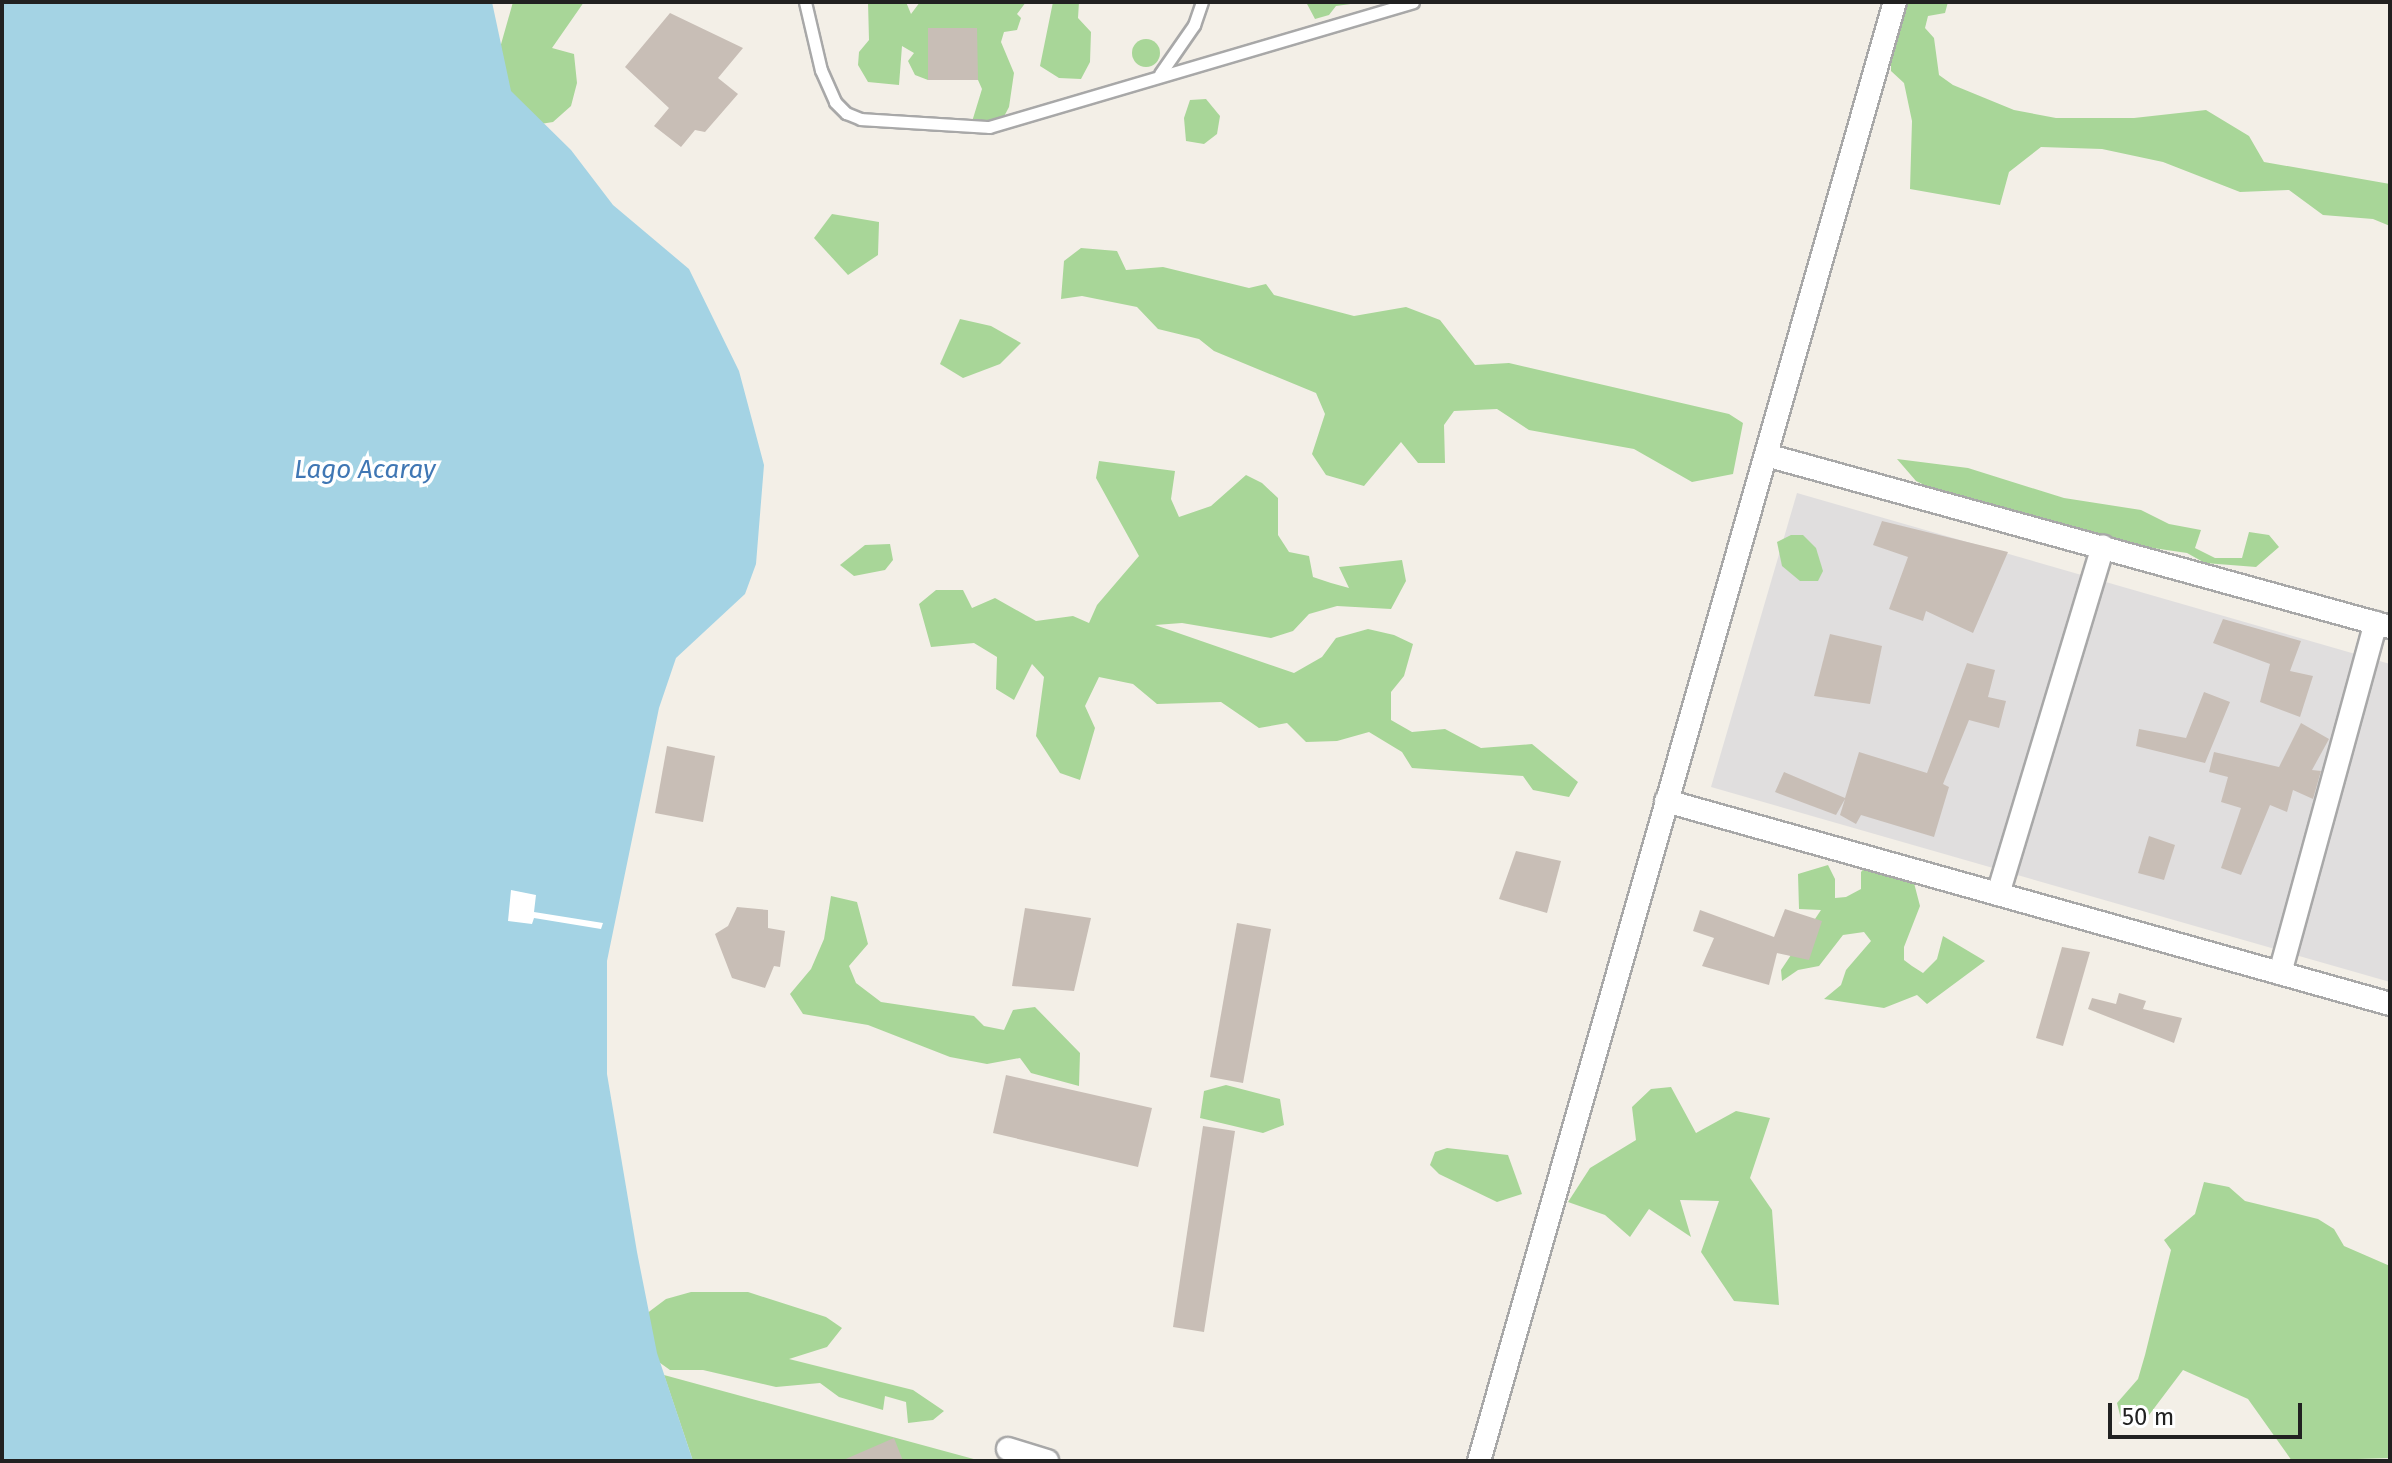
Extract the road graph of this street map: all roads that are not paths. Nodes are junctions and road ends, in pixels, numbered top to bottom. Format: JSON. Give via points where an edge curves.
{"nodes":[{"id":1,"x":805,"y":2,"type":"edge"},
{"id":2,"x":1202,"y":2,"type":"edge"},
{"id":3,"x":1413,"y":2,"type":"edge"},
{"id":4,"x":1895,"y":2,"type":"edge"},
{"id":5,"x":1160,"y":75,"type":"junction"},
{"id":6,"x":1766,"y":455,"type":"junction"},
{"id":7,"x":2103,"y":547,"type":"junction"},
{"id":8,"x":2383,"y":625,"type":"edge"},
{"id":9,"x":1666,"y":801,"type":"junction"},
{"id":10,"x":1998,"y":894,"type":"junction"},
{"id":11,"x":2280,"y":973,"type":"junction"},
{"id":12,"x":2390,"y":1004,"type":"edge"},
{"id":13,"x":1008,"y":1449,"type":"dead end"},
{"id":14,"x":1047,"y":1461,"type":"edge"},
{"id":15,"x":1479,"y":1461,"type":"edge"}],
"edges":[{"from":1,"to":5,"type":"lane","via":[[821,70],[835,102],[861,119],[989,127],[1080,104]]},
{"from":2,"to":5,"type":"lane","via":[[1194,25]]},
{"from":3,"to":5,"type":"lane"},
{"from":4,"to":6,"type":"street"},
{"from":6,"to":7,"type":"street"},
{"from":6,"to":9,"type":"street"},
{"from":7,"to":8,"type":"street"},
{"from":7,"to":10,"type":"street"},
{"from":8,"to":11,"type":"street"},
{"from":9,"to":10,"type":"street"},
{"from":9,"to":15,"type":"street"},
{"from":10,"to":11,"type":"street"},
{"from":11,"to":12,"type":"street"},
{"from":13,"to":14,"type":"street"}]}
